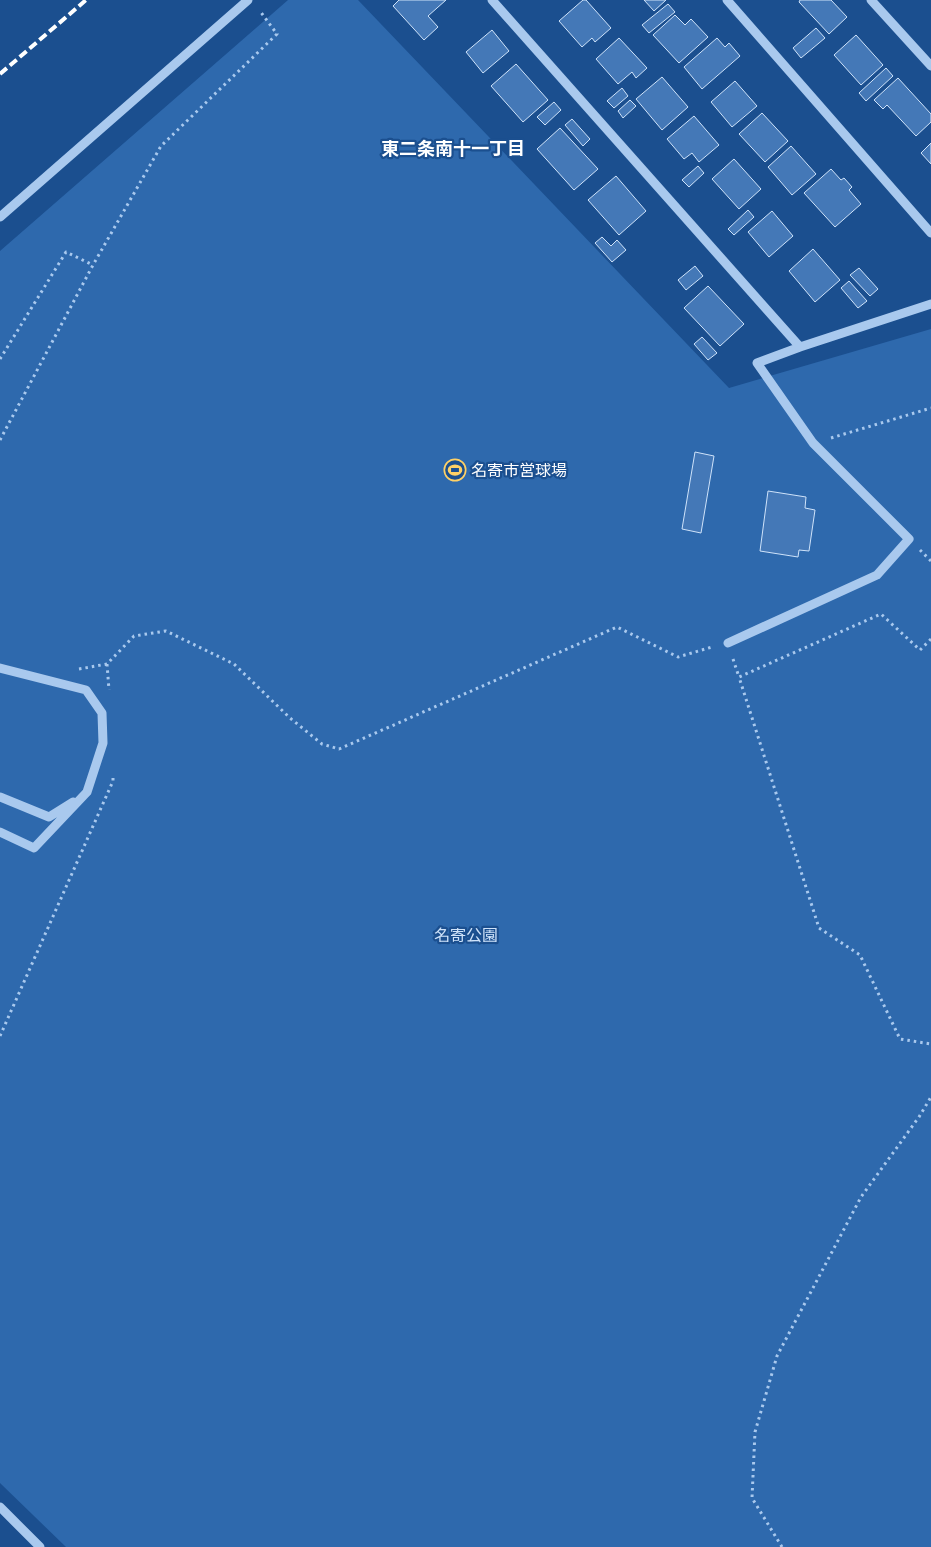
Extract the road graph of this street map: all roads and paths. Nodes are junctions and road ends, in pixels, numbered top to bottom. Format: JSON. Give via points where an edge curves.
{"nodes":[{"id":1,"x":248,"y":0,"type":"edge"},
{"id":2,"x":492,"y":0,"type":"edge"},
{"id":3,"x":727,"y":0,"type":"edge"},
{"id":4,"x":871,"y":0,"type":"edge"},
{"id":5,"x":257,"y":7,"type":"dead end"},
{"id":6,"x":931,"y":66,"type":"edge"},
{"id":7,"x":0,"y":217,"type":"edge"},
{"id":8,"x":931,"y":233,"type":"edge"},
{"id":9,"x":93,"y":265,"type":"junction"},
{"id":10,"x":931,"y":304,"type":"edge"},
{"id":11,"x":800,"y":348,"type":"junction"},
{"id":12,"x":0,"y":359,"type":"edge"},
{"id":13,"x":931,"y":408,"type":"edge"},
{"id":14,"x":0,"y":440,"type":"edge"},
{"id":15,"x":813,"y":443,"type":"junction"},
{"id":16,"x":931,"y":639,"type":"edge"},
{"id":17,"x":728,"y":643,"type":"junction"},
{"id":18,"x":107,"y":664,"type":"junction"},
{"id":19,"x":0,"y":668,"type":"edge"},
{"id":20,"x":72,"y":670,"type":"dead end"},
{"id":21,"x":739,"y":677,"type":"junction"},
{"id":22,"x":109,"y":693,"type":"dead end"},
{"id":23,"x":113,"y":771,"type":"dead end"},
{"id":24,"x":85,"y":793,"type":"junction"},
{"id":25,"x":0,"y":797,"type":"edge"},
{"id":26,"x":0,"y":832,"type":"edge"},
{"id":27,"x":0,"y":1036,"type":"edge"},
{"id":28,"x":931,"y":1044,"type":"edge"},
{"id":29,"x":931,"y":1098,"type":"edge"},
{"id":30,"x":0,"y":1507,"type":"edge"},
{"id":31,"x":40,"y":1547,"type":"edge"},
{"id":32,"x":782,"y":1547,"type":"edge"}],
"edges":[{"from":1,"to":7,"type":"street"},
{"from":2,"to":11,"type":"street"},
{"from":3,"to":8,"type":"street"},
{"from":4,"to":6,"type":"street"},
{"from":5,"to":9,"type":"path","via":[[276,34],[162,146]]},
{"from":9,"to":12,"type":"path","via":[[66,252]]},
{"from":9,"to":14,"type":"path"},
{"from":10,"to":11,"type":"street"},
{"from":11,"to":15,"type":"street","via":[[758,363]]},
{"from":13,"to":15,"type":"path"},
{"from":15,"to":17,"type":"street","via":[[909,539],[877,575]]},
{"from":16,"to":21,"type":"path","via":[[920,650],[881,614]]},
{"from":17,"to":18,"type":"path","via":[[678,657],[617,627],[339,748],[322,744],[234,664],[166,631],[134,636]]},
{"from":17,"to":21,"type":"path"},
{"from":18,"to":20,"type":"path"},
{"from":18,"to":22,"type":"path"},
{"from":19,"to":24,"type":"street","via":[[86,690],[102,713],[103,742]]},
{"from":21,"to":28,"type":"path","via":[[818,928],[860,955],[900,1039]]},
{"from":23,"to":27,"type":"path","via":[[113,781]]},
{"from":24,"to":25,"type":"street","via":[[49,817]]},
{"from":24,"to":26,"type":"street","via":[[34,848]]},
{"from":29,"to":32,"type":"path","via":[[861,1197],[777,1356],[755,1432],[752,1498]]},
{"from":30,"to":31,"type":"street"}]}
